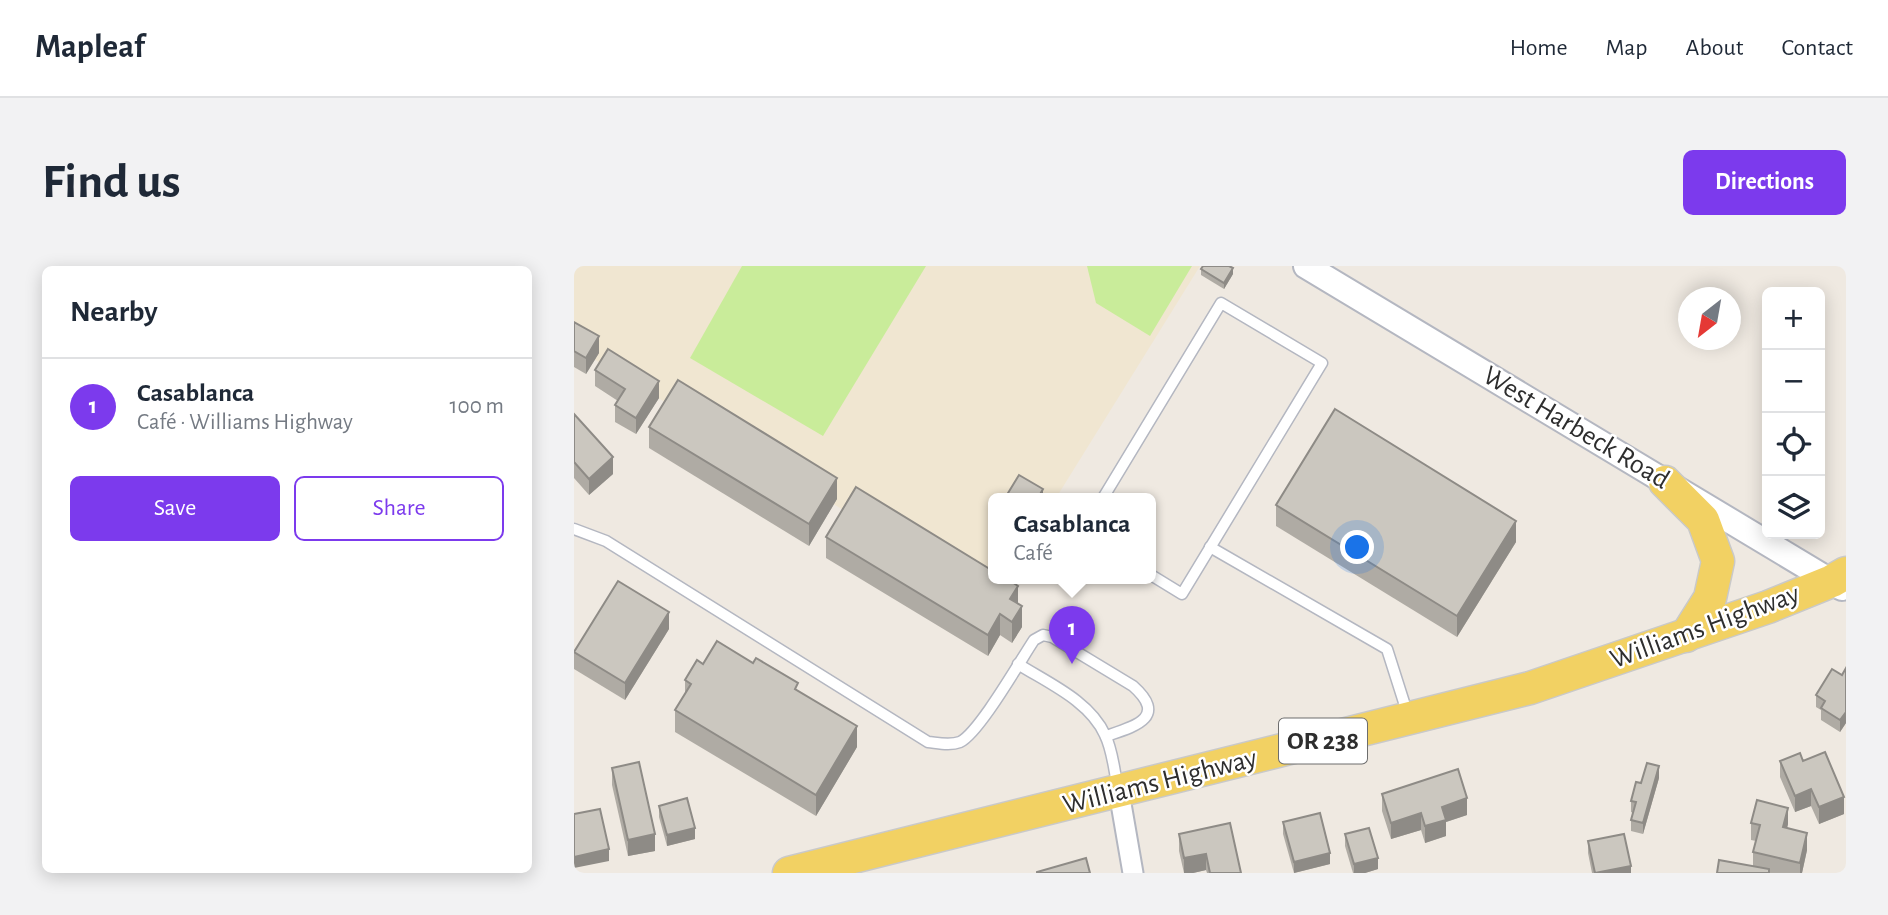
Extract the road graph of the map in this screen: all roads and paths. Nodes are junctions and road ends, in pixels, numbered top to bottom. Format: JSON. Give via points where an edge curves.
{"nodes":[{"id":1,"x":1306,"y":266,"type":"edge"},
{"id":2,"x":1665,"y":482,"type":"junction"},
{"id":3,"x":1106,"y":493,"type":"edge"},
{"id":4,"x":574,"y":529,"type":"edge"},
{"id":5,"x":1210,"y":548,"type":"junction"},
{"id":6,"x":1156,"y":578,"type":"edge"},
{"id":7,"x":1841,"y":582,"type":"edge"},
{"id":8,"x":1686,"y":636,"type":"junction"},
{"id":9,"x":1018,"y":664,"type":"junction"},
{"id":10,"x":1410,"y":719,"type":"junction"},
{"id":11,"x":1106,"y":736,"type":"junction"},
{"id":12,"x":1119,"y":792,"type":"junction"},
{"id":13,"x":789,"y":873,"type":"edge"},
{"id":14,"x":1133,"y":873,"type":"edge"}],
"edges":[{"from":1,"to":2,"type":"street","name":"West Harbeck Road"},
{"from":2,"to":7,"type":"street","name":"West Harbeck Road"},
{"from":2,"to":8,"type":"main road","via":[[1703,520],[1718,561],[1710,597]]},
{"from":3,"to":5,"type":"lane","via":[[1221,303],[1322,363]]},
{"from":4,"to":9,"type":"lane","via":[[606,541],[928,742],[961,741],[975,729]]},
{"from":5,"to":6,"type":"lane","via":[[1182,594]]},
{"from":5,"to":10,"type":"lane","via":[[1387,649]]},
{"from":7,"to":8,"type":"main road","name":"Williams Highway","number":"OR 238"},
{"from":8,"to":10,"type":"main road","name":"Williams Highway","number":"OR 238","via":[[1530,688]]},
{"from":9,"to":11,"type":"lane","via":[[1093,715]]},
{"from":9,"to":11,"type":"lane","via":[[1034,640],[1043,635],[1133,686],[1148,708],[1144,719]]},
{"from":10,"to":12,"type":"main road","name":"Williams Highway","number":"OR 238"},
{"from":11,"to":12,"type":"lane"},
{"from":12,"to":13,"type":"main road","name":"Williams Highway","number":"OR 238"},
{"from":12,"to":14,"type":"street"}]}
